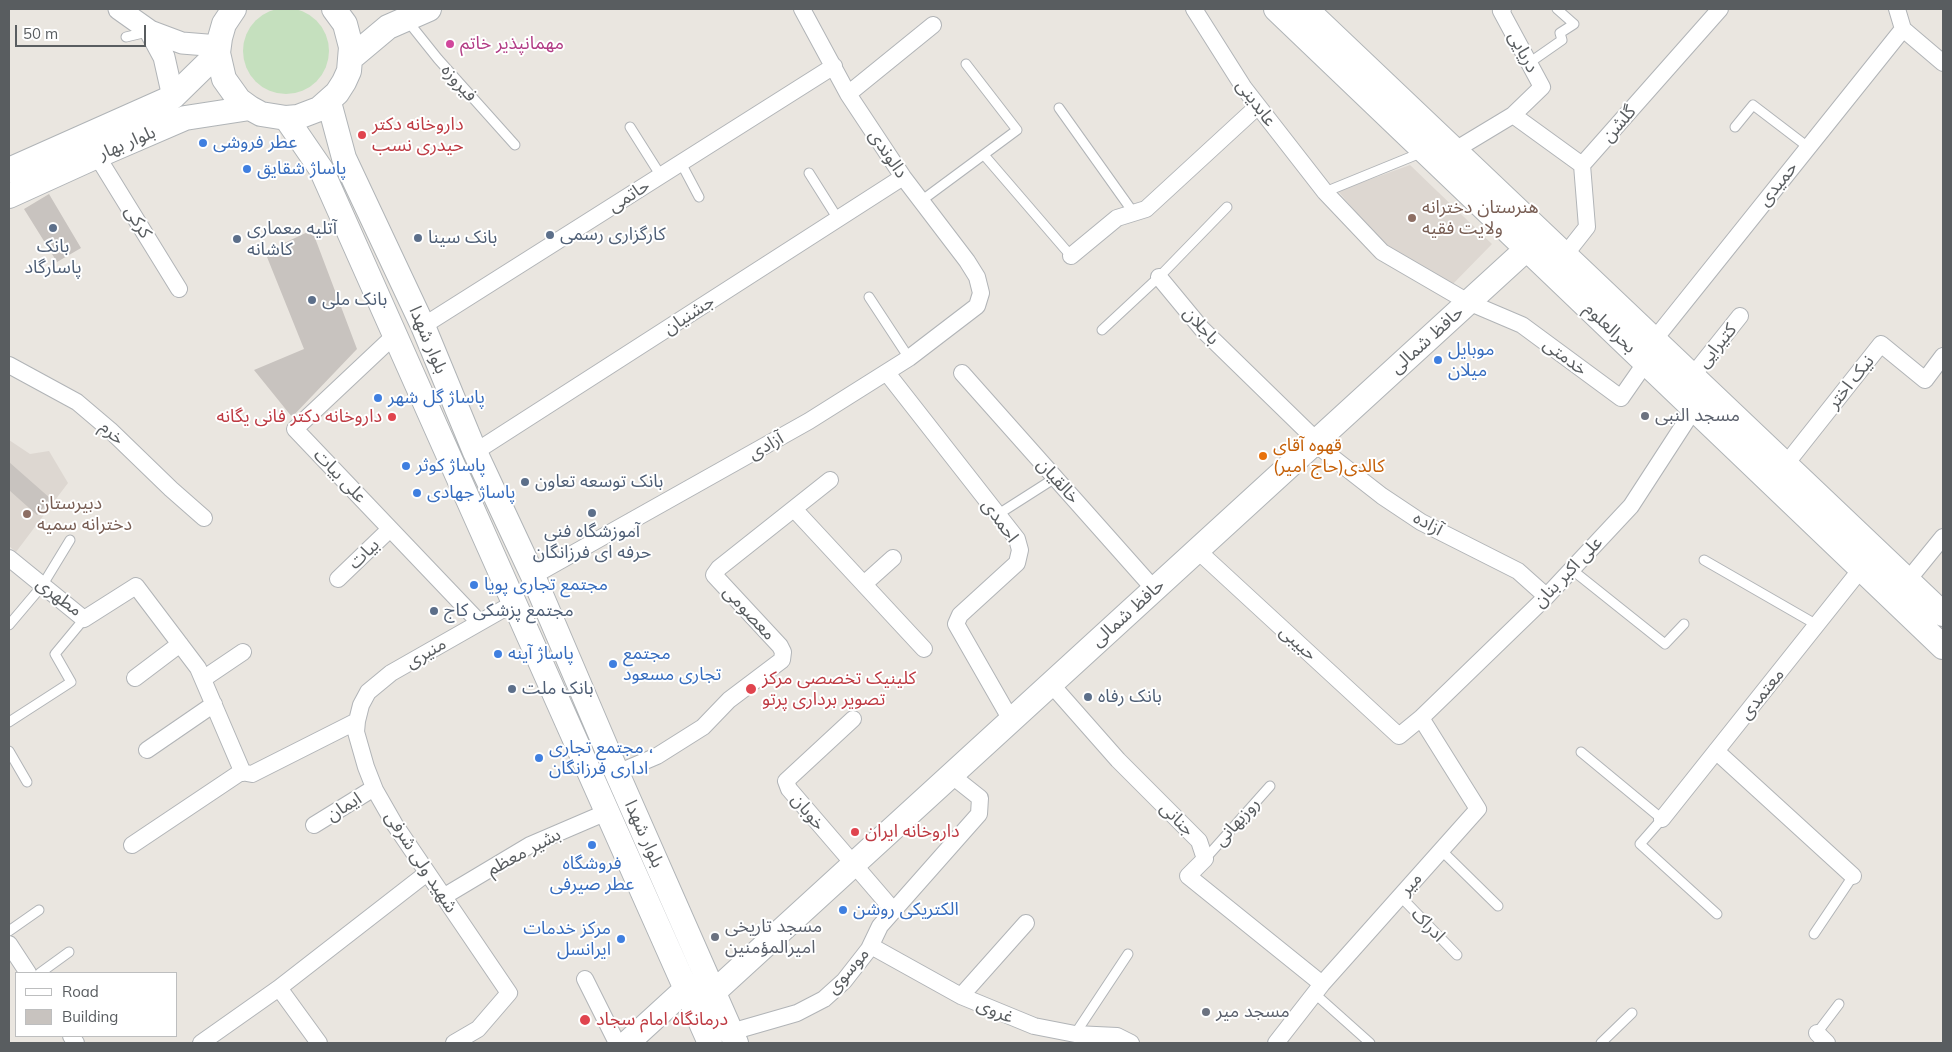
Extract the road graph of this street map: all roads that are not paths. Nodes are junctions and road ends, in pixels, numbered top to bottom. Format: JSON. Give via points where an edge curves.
{"nodes":[{"id":1,"x":119,"y":9,"type":"edge"},
{"id":2,"x":234,"y":9,"type":"edge"},
{"id":3,"x":334,"y":9,"type":"edge"},
{"id":4,"x":429,"y":9,"type":"edge"},
{"id":5,"x":802,"y":9,"type":"edge"},
{"id":6,"x":1194,"y":9,"type":"edge"},
{"id":7,"x":1276,"y":9,"type":"edge"},
{"id":8,"x":1306,"y":9,"type":"edge"},
{"id":9,"x":1503,"y":9,"type":"edge"},
{"id":10,"x":1557,"y":9,"type":"edge"},
{"id":11,"x":1720,"y":9,"type":"edge"},
{"id":12,"x":1897,"y":9,"type":"edge"},
{"id":13,"x":406,"y":19,"type":"junction"},
{"id":14,"x":932,"y":25,"type":"dead end"},
{"id":15,"x":1903,"y":29,"type":"junction"},
{"id":16,"x":150,"y":32,"type":"junction"},
{"id":17,"x":126,"y":37,"type":"dead end"},
{"id":18,"x":219,"y":50,"type":"junction"},
{"id":19,"x":351,"y":58,"type":"junction"},
{"id":20,"x":1529,"y":63,"type":"junction"},
{"id":21,"x":1943,"y":63,"type":"edge"},
{"id":22,"x":966,"y":64,"type":"dead end"},
{"id":23,"x":834,"y":66,"type":"junction"},
{"id":24,"x":848,"y":94,"type":"junction"},
{"id":25,"x":173,"y":97,"type":"junction"},
{"id":26,"x":329,"y":102,"type":"junction"},
{"id":27,"x":1258,"y":106,"type":"junction"},
{"id":28,"x":250,"y":108,"type":"junction"},
{"id":29,"x":1059,"y":108,"type":"dead end"},
{"id":30,"x":1513,"y":115,"type":"junction"},
{"id":31,"x":286,"y":118,"type":"junction"},
{"id":32,"x":630,"y":127,"type":"dead end"},
{"id":33,"x":1735,"y":127,"type":"dead end"},
{"id":34,"x":515,"y":145,"type":"dead end"},
{"id":35,"x":1808,"y":147,"type":"junction"},
{"id":36,"x":1455,"y":150,"type":"junction"},
{"id":37,"x":1426,"y":151,"type":"junction"},
{"id":38,"x":984,"y":155,"type":"junction"},
{"id":39,"x":97,"y":156,"type":"junction"},
{"id":40,"x":681,"y":163,"type":"junction"},
{"id":41,"x":1582,"y":165,"type":"junction"},
{"id":42,"x":9,"y":170,"type":"edge"},
{"id":43,"x":809,"y":172,"type":"dead end"},
{"id":44,"x":661,"y":176,"type":"junction"},
{"id":45,"x":903,"y":177,"type":"junction"},
{"id":46,"x":1325,"y":192,"type":"junction"},
{"id":47,"x":9,"y":196,"type":"edge"},
{"id":48,"x":699,"y":197,"type":"dead end"},
{"id":49,"x":922,"y":201,"type":"junction"},
{"id":50,"x":1227,"y":207,"type":"dead end"},
{"id":51,"x":1133,"y":212,"type":"junction"},
{"id":52,"x":838,"y":219,"type":"junction"},
{"id":53,"x":1535,"y":241,"type":"junction"},
{"id":54,"x":1565,"y":255,"type":"junction"},
{"id":55,"x":1071,"y":256,"type":"joint"},
{"id":56,"x":1158,"y":277,"type":"junction"},
{"id":57,"x":179,"y":289,"type":"dead end"},
{"id":58,"x":981,"y":293,"type":"joint"},
{"id":59,"x":869,"y":297,"type":"dead end"},
{"id":60,"x":1468,"y":302,"type":"junction"},
{"id":61,"x":1740,"y":316,"type":"dead end"},
{"id":62,"x":424,"y":326,"type":"junction"},
{"id":63,"x":1102,"y":330,"type":"dead end"},
{"id":64,"x":395,"y":335,"type":"junction"},
{"id":65,"x":1654,"y":340,"type":"junction"},
{"id":66,"x":1943,"y":356,"type":"edge"},
{"id":67,"x":910,"y":358,"type":"junction"},
{"id":68,"x":1646,"y":362,"type":"junction"},
{"id":69,"x":9,"y":365,"type":"edge"},
{"id":70,"x":886,"y":373,"type":"junction"},
{"id":71,"x":962,"y":373,"type":"dead end"},
{"id":72,"x":1693,"y":375,"type":"junction"},
{"id":73,"x":1694,"y":409,"type":"junction"},
{"id":74,"x":1315,"y":442,"type":"junction"},
{"id":75,"x":476,"y":452,"type":"junction"},
{"id":76,"x":1786,"y":464,"type":"junction"},
{"id":77,"x":1055,"y":478,"type":"junction"},
{"id":78,"x":830,"y":480,"type":"dead end"},
{"id":79,"x":794,"y":509,"type":"junction"},
{"id":80,"x":997,"y":515,"type":"junction"},
{"id":81,"x":204,"y":518,"type":"dead end"},
{"id":82,"x":390,"y":529,"type":"junction"},
{"id":83,"x":1943,"y":537,"type":"edge"},
{"id":84,"x":70,"y":540,"type":"dead end"},
{"id":85,"x":1197,"y":550,"type":"junction"},
{"id":86,"x":9,"y":558,"type":"edge"},
{"id":87,"x":893,"y":558,"type":"dead end"},
{"id":88,"x":1704,"y":560,"type":"dead end"},
{"id":89,"x":1571,"y":569,"type":"junction"},
{"id":90,"x":1861,"y":569,"type":"junction"},
{"id":91,"x":533,"y":576,"type":"junction"},
{"id":92,"x":338,"y":579,"type":"dead end"},
{"id":93,"x":1908,"y":580,"type":"junction"},
{"id":94,"x":864,"y":584,"type":"junction"},
{"id":95,"x":42,"y":586,"type":"junction"},
{"id":96,"x":1154,"y":589,"type":"junction"},
{"id":97,"x":1546,"y":596,"type":"junction"},
{"id":98,"x":514,"y":602,"type":"junction"},
{"id":99,"x":1943,"y":614,"type":"edge"},
{"id":100,"x":84,"y":620,"type":"junction"},
{"id":101,"x":479,"y":622,"type":"junction"},
{"id":102,"x":1684,"y":624,"type":"dead end"},
{"id":103,"x":9,"y":625,"type":"edge"},
{"id":104,"x":1817,"y":625,"type":"junction"},
{"id":105,"x":180,"y":644,"type":"junction"},
{"id":106,"x":1943,"y":647,"type":"edge"},
{"id":107,"x":924,"y":649,"type":"dead end"},
{"id":108,"x":243,"y":652,"type":"dead end"},
{"id":109,"x":135,"y":678,"type":"dead end"},
{"id":110,"x":203,"y":678,"type":"junction"},
{"id":111,"x":1051,"y":684,"type":"junction"},
{"id":112,"x":214,"y":704,"type":"junction"},
{"id":113,"x":1421,"y":718,"type":"junction"},
{"id":114,"x":852,"y":719,"type":"dead end"},
{"id":115,"x":1011,"y":720,"type":"junction"},
{"id":116,"x":357,"y":721,"type":"junction"},
{"id":117,"x":9,"y":722,"type":"edge"},
{"id":118,"x":1400,"y":736,"type":"joint"},
{"id":119,"x":147,"y":750,"type":"dead end"},
{"id":120,"x":9,"y":751,"type":"edge"},
{"id":121,"x":1716,"y":751,"type":"junction"},
{"id":122,"x":1581,"y":752,"type":"dead end"},
{"id":123,"x":243,"y":772,"type":"junction"},
{"id":124,"x":617,"y":773,"type":"junction"},
{"id":125,"x":951,"y":775,"type":"junction"},
{"id":126,"x":27,"y":782,"type":"dead end"},
{"id":127,"x":1270,"y":786,"type":"dead end"},
{"id":128,"x":374,"y":788,"type":"junction"},
{"id":129,"x":607,"y":812,"type":"junction"},
{"id":130,"x":1662,"y":819,"type":"junction"},
{"id":131,"x":314,"y":825,"type":"dead end"},
{"id":132,"x":132,"y":844,"type":"dead end"},
{"id":133,"x":1441,"y":850,"type":"junction"},
{"id":134,"x":1204,"y":859,"type":"junction"},
{"id":135,"x":853,"y":865,"type":"junction"},
{"id":136,"x":426,"y":872,"type":"junction"},
{"id":137,"x":1853,"y":876,"type":"joint"},
{"id":138,"x":1400,"y":896,"type":"junction"},
{"id":139,"x":443,"y":897,"type":"junction"},
{"id":140,"x":1498,"y":906,"type":"dead end"},
{"id":141,"x":39,"y":910,"type":"dead end"},
{"id":142,"x":894,"y":910,"type":"junction"},
{"id":143,"x":1717,"y":914,"type":"dead end"},
{"id":144,"x":1026,"y":923,"type":"dead end"},
{"id":145,"x":9,"y":931,"type":"edge"},
{"id":146,"x":1814,"y":934,"type":"dead end"},
{"id":147,"x":9,"y":944,"type":"edge"},
{"id":148,"x":871,"y":946,"type":"junction"},
{"id":149,"x":69,"y":952,"type":"dead end"},
{"id":150,"x":1128,"y":954,"type":"dead end"},
{"id":151,"x":1457,"y":955,"type":"dead end"},
{"id":152,"x":27,"y":972,"type":"edge"},
{"id":153,"x":41,"y":972,"type":"edge"},
{"id":154,"x":585,"y":979,"type":"dead end"},
{"id":155,"x":279,"y":988,"type":"junction"},
{"id":156,"x":1318,"y":988,"type":"junction"},
{"id":157,"x":686,"y":989,"type":"junction"},
{"id":158,"x":714,"y":992,"type":"junction"},
{"id":159,"x":961,"y":996,"type":"junction"},
{"id":160,"x":1839,"y":1004,"type":"dead end"},
{"id":161,"x":1632,"y":1013,"type":"dead end"},
{"id":162,"x":734,"y":1038,"type":"edge"},
{"id":163,"x":1073,"y":1038,"type":"edge"},
{"id":164,"x":1822,"y":1038,"type":"edge"},
{"id":165,"x":201,"y":1043,"type":"edge"},
{"id":166,"x":319,"y":1043,"type":"edge"},
{"id":167,"x":454,"y":1043,"type":"edge"},
{"id":168,"x":617,"y":1043,"type":"edge"},
{"id":169,"x":627,"y":1043,"type":"edge"},
{"id":170,"x":710,"y":1043,"type":"edge"},
{"id":171,"x":1131,"y":1043,"type":"edge"},
{"id":172,"x":1276,"y":1043,"type":"edge"},
{"id":173,"x":1370,"y":1043,"type":"edge"},
{"id":174,"x":1601,"y":1043,"type":"edge"}],
"edges":[{"from":1,"to":16,"type":"street"},
{"from":2,"to":18,"type":"main road","via":[[224,24]]},
{"from":3,"to":19,"type":"main road","via":[[349,35]]},
{"from":4,"to":13,"type":"main road"},
{"from":5,"to":23,"type":"street","name":"دالوندی"},
{"from":6,"to":27,"type":"street","name":"عابدینی"},
{"from":7,"to":37,"type":"main road","name":"بحرالعلوم"},
{"from":8,"to":36,"type":"main road","name":"بحرالعلوم"},
{"from":9,"to":20,"type":"street","name":"دریایی","via":[[1501,11]]},
{"from":10,"to":20,"type":"lane","via":[[1574,24],[1560,33],[1562,40]]},
{"from":11,"to":41,"type":"street","name":"گلشن"},
{"from":12,"to":15,"type":"street"},
{"from":13,"to":19,"type":"main road","via":[[388,27]]},
{"from":13,"to":34,"type":"lane","name":"فیروزه"},
{"from":14,"to":24,"type":"street"},
{"from":15,"to":21,"type":"street"},
{"from":15,"to":35,"type":"street","name":"حمیدی"},
{"from":16,"to":17,"type":"lane"},
{"from":16,"to":18,"type":"street","via":[[182,43]]},
{"from":16,"to":25,"type":"street","via":[[164,57]]},
{"from":18,"to":25,"type":"main road","name":"بلوار بهار"},
{"from":18,"to":28,"type":"main road","via":[[222,73],[230,90]]},
{"from":19,"to":26,"type":"main road","via":[[344,82]]},
{"from":20,"to":30,"type":"street","name":"دریایی","via":[[1542,87]]},
{"from":22,"to":38,"type":"lane","via":[[1017,130]]},
{"from":23,"to":24,"type":"street","name":"دالوندی"},
{"from":23,"to":40,"type":"street","name":"حاتمی"},
{"from":24,"to":45,"type":"street","name":"دالوندی"},
{"from":25,"to":42,"type":"main road","name":"بلوار بهار"},
{"from":26,"to":31,"type":"main road","via":[[309,114]]},
{"from":26,"to":62,"type":"main road","name":"بلوار شهدا","via":[[344,158]]},
{"from":27,"to":46,"type":"street","name":"عابدینی"},
{"from":27,"to":51,"type":"street","via":[[1146,208]]},
{"from":28,"to":31,"type":"main road"},
{"from":28,"to":39,"type":"main road","name":"بلوار بهار","via":[[185,118]]},
{"from":29,"to":51,"type":"lane"},
{"from":30,"to":36,"type":"street","name":"دریایی"},
{"from":30,"to":41,"type":"street"},
{"from":31,"to":64,"type":"main road","name":"بلوار شهدا","via":[[321,169]]},
{"from":32,"to":44,"type":"lane"},
{"from":33,"to":35,"type":"lane","via":[[1753,105]]},
{"from":35,"to":65,"type":"street","name":"حمیدی"},
{"from":36,"to":53,"type":"main road","name":"بحرالعلوم"},
{"from":37,"to":46,"type":"lane"},
{"from":37,"to":53,"type":"main road","name":"بحرالعلوم"},
{"from":38,"to":49,"type":"lane"},
{"from":38,"to":55,"type":"lane"},
{"from":39,"to":47,"type":"main road","name":"بلوار بهار"},
{"from":39,"to":57,"type":"street","name":"کرکی"},
{"from":40,"to":44,"type":"street","name":"حاتمی"},
{"from":40,"to":48,"type":"lane"},
{"from":41,"to":54,"type":"street","via":[[1587,227]]},
{"from":43,"to":52,"type":"lane"},
{"from":44,"to":62,"type":"street","name":"حاتمی"},
{"from":45,"to":49,"type":"street","name":"دالوندی"},
{"from":45,"to":52,"type":"street","name":"جشنیان"},
{"from":46,"to":60,"type":"street","name":"عابدینی","via":[[1382,252]]},
{"from":49,"to":58,"type":"street","name":"دالوندی","via":[[968,261]]},
{"from":50,"to":56,"type":"lane"},
{"from":51,"to":55,"type":"street","via":[[1117,218]]},
{"from":52,"to":75,"type":"street","name":"جشنیان"},
{"from":53,"to":54,"type":"main road","name":"بحرالعلوم"},
{"from":53,"to":60,"type":"main road","name":"حافظ شمالی"},
{"from":53,"to":68,"type":"main road","name":"بحرالعلوم"},
{"from":54,"to":65,"type":"main road","name":"بحرالعلوم"},
{"from":56,"to":63,"type":"lane"},
{"from":56,"to":74,"type":"street","name":"باجلان","via":[[1202,329]]},
{"from":58,"to":67,"type":"street","name":"آزادی","via":[[977,306]]},
{"from":59,"to":67,"type":"lane"},
{"from":60,"to":68,"type":"street","name":"خدمتی","via":[[1522,325],[1620,398]]},
{"from":60,"to":74,"type":"main road","name":"حافظ شمالی"},
{"from":61,"to":72,"type":"street","name":"کتیرایی"},
{"from":62,"to":75,"type":"main road","name":"بلوار شهدا"},
{"from":64,"to":82,"type":"street","name":"علی بیات","via":[[295,429]]},
{"from":64,"to":98,"type":"main road","name":"بلوار شهدا"},
{"from":65,"to":72,"type":"main road","name":"بحرالعلوم"},
{"from":66,"to":76,"type":"street","name":"نیک اختر","via":[[1924,380],[1881,344]]},
{"from":67,"to":70,"type":"street","name":"آزادی"},
{"from":68,"to":73,"type":"main road","name":"بحرالعلوم"},
{"from":69,"to":81,"type":"street","name":"خرم","via":[[77,402]]},
{"from":70,"to":80,"type":"street","name":"احمدی"},
{"from":70,"to":91,"type":"street","name":"آزادی","via":[[809,421]]},
{"from":71,"to":77,"type":"street","name":"خالقیان"},
{"from":72,"to":76,"type":"main road","name":"بحرالعلوم"},
{"from":73,"to":89,"type":"street","name":"علی اکبر بنان","via":[[1632,506]]},
{"from":73,"to":90,"type":"main road","name":"بحرالعلوم"},
{"from":74,"to":85,"type":"main road","name":"حافظ شمالی"},
{"from":74,"to":97,"type":"street","name":"آزاده","via":[[1382,496],[1421,522],[1518,571]]},
{"from":75,"to":91,"type":"main road","name":"بلوار شهدا"},
{"from":76,"to":93,"type":"main road","name":"بحرالعلوم"},
{"from":77,"to":80,"type":"lane"},
{"from":77,"to":96,"type":"street","name":"خالقیان"},
{"from":78,"to":79,"type":"street","name":"معصومی"},
{"from":79,"to":94,"type":"street"},
{"from":79,"to":124,"type":"street","name":"معصومی","via":[[714,575],[780,646],[782,660],[729,700],[703,727],[657,756]]},
{"from":80,"to":115,"type":"street","name":"احمدی","via":[[1017,539],[1020,550],[1017,564],[960,615],[956,624]]},
{"from":82,"to":92,"type":"street","name":"بیات"},
{"from":82,"to":101,"type":"street","name":"علی بیات"},
{"from":83,"to":93,"type":"street"},
{"from":84,"to":95,"type":"lane"},
{"from":85,"to":96,"type":"main road","name":"حافظ شمالی"},
{"from":85,"to":118,"type":"street","name":"حبیبی"},
{"from":86,"to":95,"type":"street","name":"مطهری"},
{"from":87,"to":94,"type":"street"},
{"from":88,"to":104,"type":"lane"},
{"from":89,"to":97,"type":"street","name":"علی اکبر بنان"},
{"from":89,"to":102,"type":"lane","via":[[1665,644]]},
{"from":90,"to":104,"type":"street","name":"معتمدی"},
{"from":90,"to":106,"type":"main road","name":"بحرالعلوم"},
{"from":91,"to":124,"type":"main road","name":"بلوار شهدا"},
{"from":93,"to":99,"type":"main road","name":"بحرالعلوم"},
{"from":94,"to":107,"type":"street"},
{"from":95,"to":100,"type":"street","name":"مطهری"},
{"from":95,"to":103,"type":"lane"},
{"from":96,"to":111,"type":"main road","name":"حافظ شمالی"},
{"from":97,"to":113,"type":"street","name":"علی اکبر بنان"},
{"from":98,"to":101,"type":"street","name":"منیری"},
{"from":98,"to":129,"type":"main road","name":"بلوار شهدا"},
{"from":100,"to":105,"type":"street","name":"مطهری","via":[[136,586]]},
{"from":100,"to":117,"type":"lane","via":[[55,654],[71,682]]},
{"from":101,"to":116,"type":"street","name":"منیری","via":[[391,673],[368,692],[360,705]]},
{"from":104,"to":121,"type":"street","name":"معتمدی"},
{"from":105,"to":109,"type":"street"},
{"from":105,"to":110,"type":"street"},
{"from":108,"to":110,"type":"street"},
{"from":110,"to":112,"type":"street"},
{"from":111,"to":115,"type":"main road","name":"حافظ شمالی"},
{"from":111,"to":134,"type":"street","name":"جنانی","via":[[1118,760],[1198,841]]},
{"from":112,"to":119,"type":"street"},
{"from":112,"to":123,"type":"street"},
{"from":113,"to":118,"type":"street","name":"علی اکبر بنان"},
{"from":113,"to":133,"type":"street","name":"میر","via":[[1478,809]]},
{"from":114,"to":135,"type":"street","name":"خوبان","via":[[786,781],[789,789]]},
{"from":115,"to":125,"type":"main road","name":"حافظ شمالی"},
{"from":116,"to":123,"type":"street","via":[[252,774]]},
{"from":116,"to":128,"type":"street","name":"شهید ولی شرفی","via":[[356,732]]},
{"from":120,"to":126,"type":"lane"},
{"from":121,"to":130,"type":"street","name":"معتمدی"},
{"from":121,"to":137,"type":"street"},
{"from":122,"to":130,"type":"lane"},
{"from":123,"to":132,"type":"street"},
{"from":124,"to":158,"type":"main road","name":"بلوار شهدا"},
{"from":125,"to":135,"type":"main road","name":"حافظ شمالی"},
{"from":125,"to":142,"type":"street","name":"موسوی","via":[[980,798],[979,814]]},
{"from":127,"to":134,"type":"lane","name":"روزبهانی"},
{"from":128,"to":131,"type":"street","name":"ایمان"},
{"from":128,"to":136,"type":"street","name":"شهید ولی شرفی"},
{"from":129,"to":139,"type":"street","name":"بشیر معظم","via":[[530,845]]},
{"from":129,"to":157,"type":"main road","name":"بلوار شهدا"},
{"from":130,"to":143,"type":"lane","via":[[1640,844]]},
{"from":133,"to":138,"type":"street","name":"میر"},
{"from":133,"to":140,"type":"lane"},
{"from":134,"to":156,"type":"street","via":[[1188,876]]},
{"from":135,"to":142,"type":"street"},
{"from":135,"to":158,"type":"main road","name":"حافظ شمالی"},
{"from":136,"to":139,"type":"street","name":"شهید ولی شرفی"},
{"from":136,"to":155,"type":"street"},
{"from":137,"to":146,"type":"lane"},
{"from":138,"to":151,"type":"lane","name":"ادراک"},
{"from":138,"to":156,"type":"street","name":"میر"},
{"from":139,"to":167,"type":"street","name":"شهید ولی شرفی","via":[[509,993],[478,1028]]},
{"from":141,"to":145,"type":"lane"},
{"from":142,"to":148,"type":"street","name":"موسوی","via":[[880,926]]},
{"from":144,"to":159,"type":"street"},
{"from":147,"to":152,"type":"street"},
{"from":148,"to":159,"type":"street","name":"غروی"},
{"from":148,"to":162,"type":"street","name":"موسوی","via":[[844,981],[824,999]]},
{"from":149,"to":153,"type":"lane"},
{"from":150,"to":163,"type":"lane"},
{"from":154,"to":168,"type":"street"},
{"from":155,"to":165,"type":"street"},
{"from":155,"to":166,"type":"street"},
{"from":156,"to":172,"type":"street","name":"میر"},
{"from":156,"to":173,"type":"lane"},
{"from":157,"to":158,"type":"main road"},
{"from":157,"to":169,"type":"main road"},
{"from":157,"to":170,"type":"main road","name":"بلوار شهدا"},
{"from":158,"to":162,"type":"main road","name":"بلوار شهدا"},
{"from":159,"to":163,"type":"street","name":"غروی"},
{"from":160,"to":164,"type":"lane"},
{"from":161,"to":174,"type":"lane"},
{"from":163,"to":171,"type":"street","name":"غروی","via":[[1117,1036]]}]}
